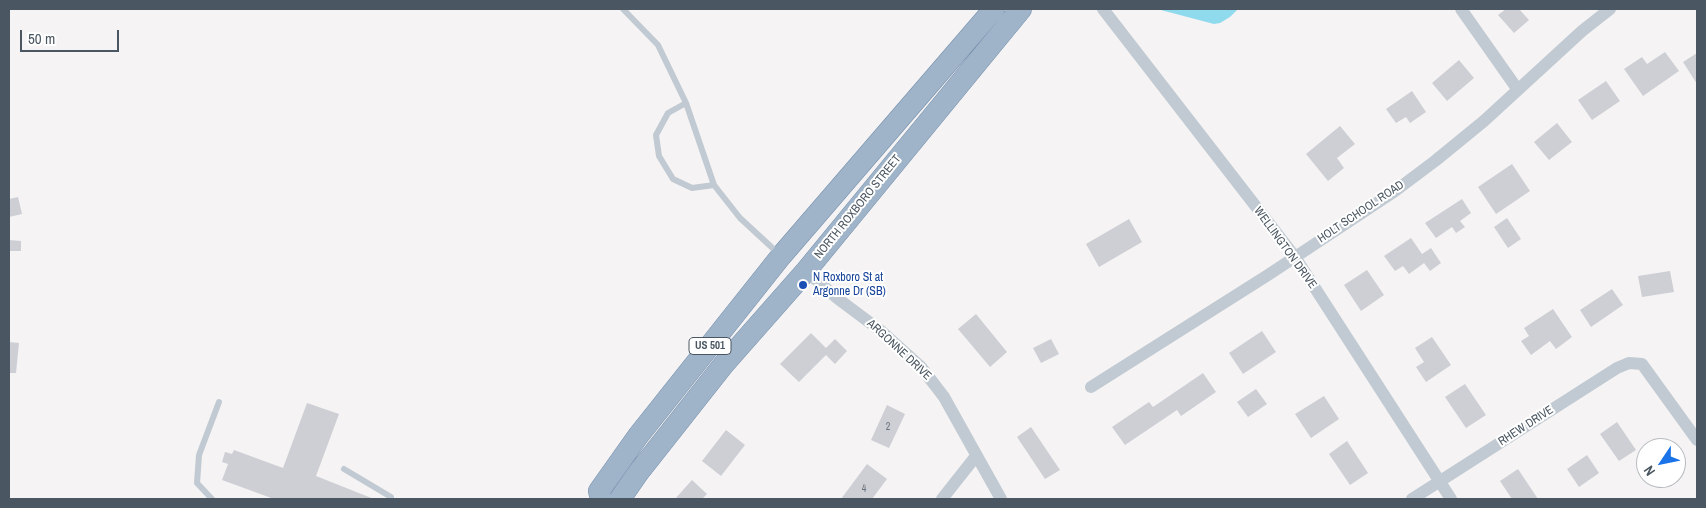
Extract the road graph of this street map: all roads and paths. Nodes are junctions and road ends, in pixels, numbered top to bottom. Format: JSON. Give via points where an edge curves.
{"nodes":[{"id":1,"x":623,"y":9,"type":"edge"},
{"id":2,"x":994,"y":9,"type":"edge"},
{"id":3,"x":1022,"y":9,"type":"edge"},
{"id":4,"x":1103,"y":9,"type":"edge"},
{"id":5,"x":1461,"y":9,"type":"edge"},
{"id":6,"x":1610,"y":9,"type":"edge"},
{"id":7,"x":1518,"y":90,"type":"junction"},
{"id":8,"x":686,"y":103,"type":"junction"},
{"id":9,"x":866,"y":159,"type":"junction"},
{"id":10,"x":714,"y":185,"type":"junction"},
{"id":11,"x":781,"y":256,"type":"junction"},
{"id":12,"x":1295,"y":257,"type":"junction"},
{"id":13,"x":806,"y":271,"type":"junction"},
{"id":14,"x":724,"y":364,"type":"junction"},
{"id":15,"x":1091,"y":387,"type":"dead end"},
{"id":16,"x":219,"y":402,"type":"dead end"},
{"id":17,"x":1697,"y":440,"type":"edge"},
{"id":18,"x":976,"y":456,"type":"junction"},
{"id":19,"x":344,"y":469,"type":"dead end"},
{"id":20,"x":1439,"y":482,"type":"junction"},
{"id":21,"x":212,"y":499,"type":"edge"},
{"id":22,"x":390,"y":499,"type":"edge"},
{"id":23,"x":601,"y":499,"type":"edge"},
{"id":24,"x":620,"y":499,"type":"edge"},
{"id":25,"x":942,"y":499,"type":"edge"},
{"id":26,"x":1001,"y":499,"type":"edge"},
{"id":27,"x":1412,"y":499,"type":"edge"},
{"id":28,"x":1451,"y":499,"type":"edge"}],
"edges":[{"from":1,"to":8,"type":"lane","via":[[658,45]]},
{"from":2,"to":9,"type":"highway","name":"NORTH ROXBORO STREET","number":"US 501"},
{"from":3,"to":13,"type":"highway","name":"NORTH ROXBORO STREET","number":"US 501"},
{"from":4,"to":12,"type":"street","name":"WELLINGTON DRIVE"},
{"from":5,"to":7,"type":"street"},
{"from":6,"to":7,"type":"street","name":"HOLT SCHOOL ROAD"},
{"from":7,"to":12,"type":"street","name":"HOLT SCHOOL ROAD","via":[[1435,161]]},
{"from":8,"to":10,"type":"lane"},
{"from":8,"to":10,"type":"lane","via":[[668,113],[656,135],[659,156],[673,179],[692,188]]},
{"from":9,"to":11,"type":"highway","name":"NORTH ROXBORO STREET","number":"US 501"},
{"from":9,"to":13,"type":"highway","via":[[868,174],[802,254]]},
{"from":10,"to":11,"type":"lane","via":[[740,218]]},
{"from":11,"to":14,"type":"highway","via":[[782,277],[732,339]]},
{"from":11,"to":23,"type":"highway","name":"NORTH ROXBORO STREET","number":"US 501","via":[[638,436],[599,491]]},
{"from":12,"to":15,"type":"street","name":"HOLT SCHOOL ROAD"},
{"from":12,"to":20,"type":"street","name":"WELLINGTON DRIVE"},
{"from":13,"to":14,"type":"highway","name":"NORTH ROXBORO STREET","number":"US 501"},
{"from":13,"to":18,"type":"street","name":"ARGONNE DRIVE","via":[[920,367],[944,397]]},
{"from":14,"to":24,"type":"highway","name":"NORTH ROXBORO STREET","number":"US 501"},
{"from":16,"to":21,"type":"lane","via":[[199,455],[197,483]]},
{"from":17,"to":20,"type":"street","name":"RHEW DRIVE","via":[[1642,364],[1629,363]]},
{"from":18,"to":25,"type":"street"},
{"from":18,"to":26,"type":"street","name":"ARGONNE DRIVE"},
{"from":19,"to":22,"type":"lane"},
{"from":20,"to":27,"type":"street","name":"RHEW DRIVE"},
{"from":20,"to":28,"type":"street","name":"WELLINGTON DRIVE"}]}
